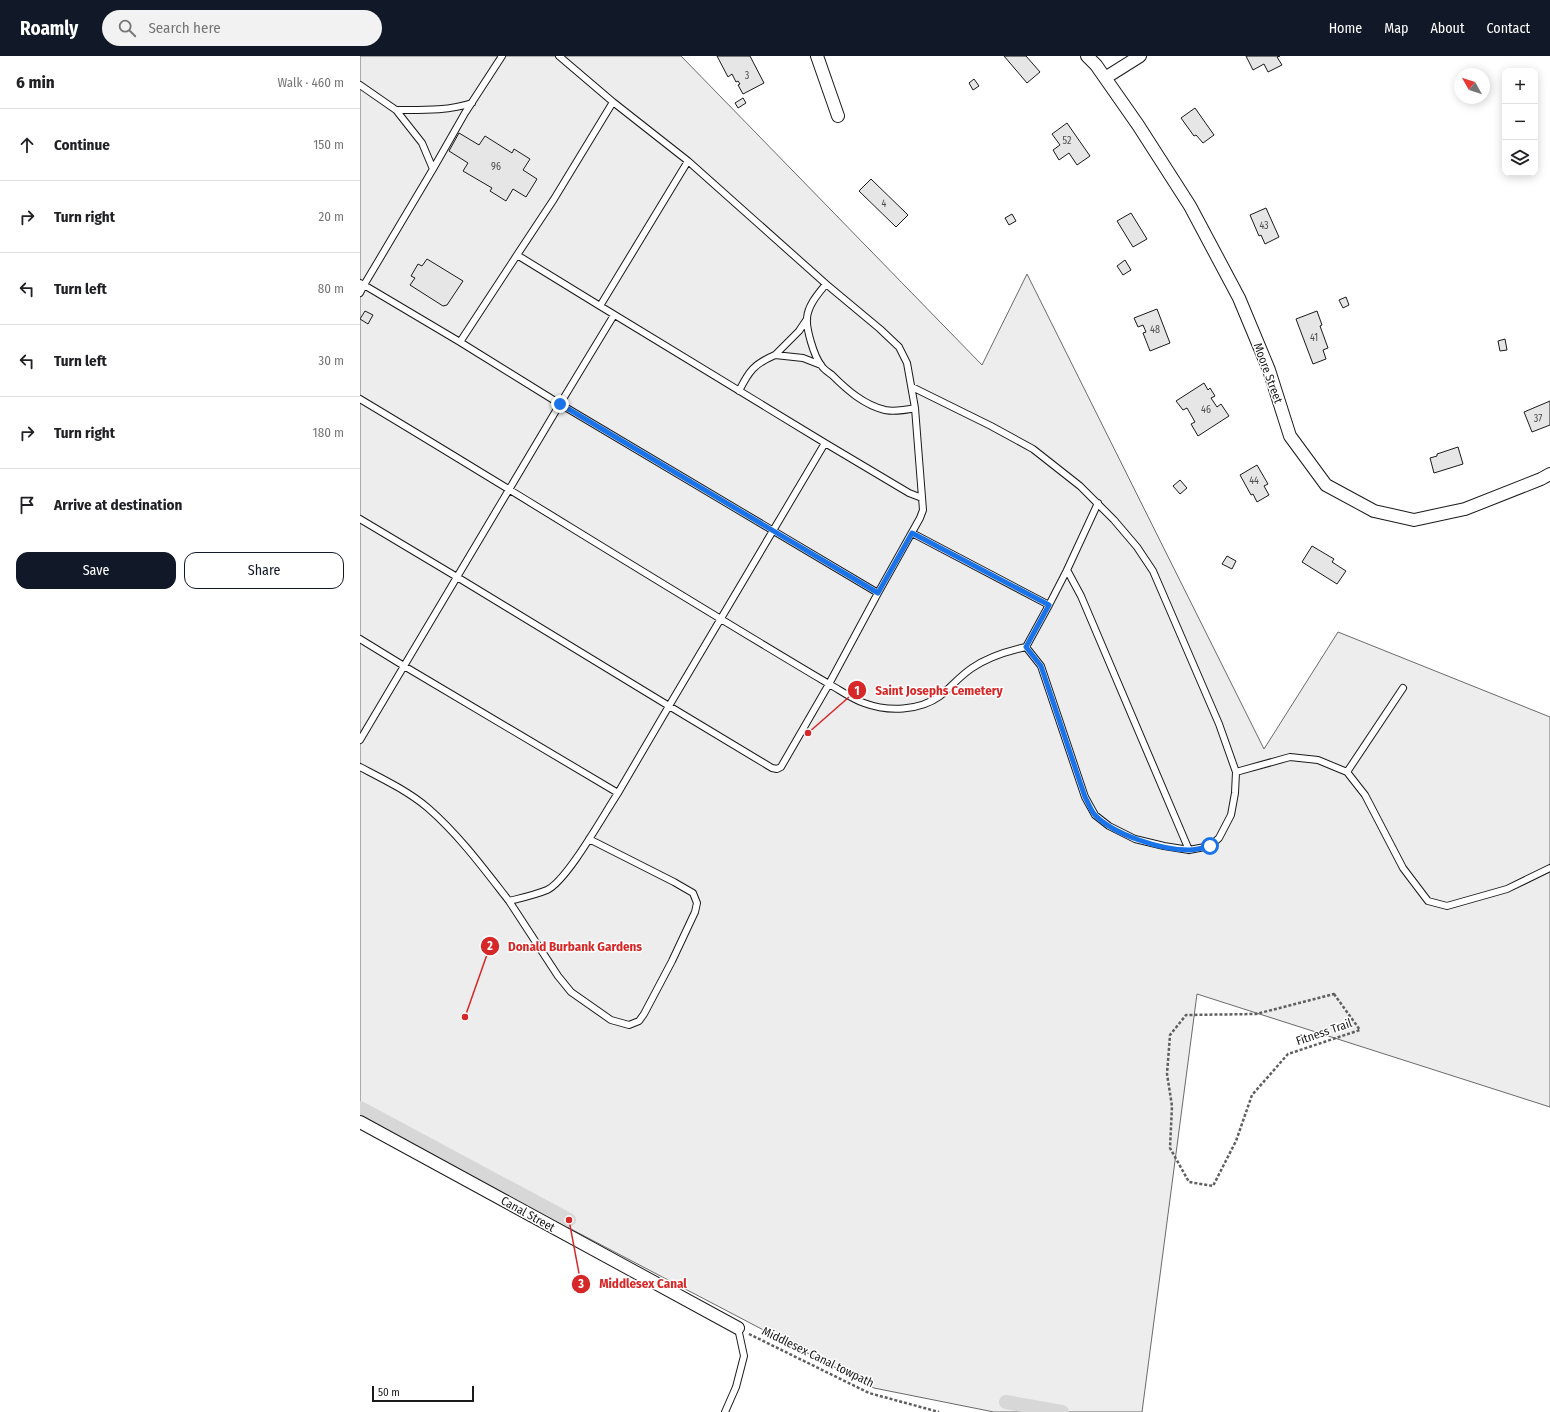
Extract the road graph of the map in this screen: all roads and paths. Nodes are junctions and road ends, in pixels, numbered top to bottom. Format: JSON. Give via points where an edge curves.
{"nodes":[{"id":1,"x":502,"y":56,"type":"edge"},
{"id":2,"x":559,"y":56,"type":"edge"},
{"id":3,"x":817,"y":56,"type":"edge"},
{"id":4,"x":1088,"y":56,"type":"edge"},
{"id":5,"x":1140,"y":56,"type":"edge"},
{"id":6,"x":1105,"y":78,"type":"junction"},
{"id":7,"x":360,"y":85,"type":"edge"},
{"id":8,"x":613,"y":102,"type":"junction"},
{"id":9,"x":472,"y":103,"type":"junction"},
{"id":10,"x":396,"y":110,"type":"junction"},
{"id":11,"x":838,"y":116,"type":"dead end"},
{"id":12,"x":688,"y":161,"type":"junction"},
{"id":13,"x":433,"y":169,"type":"junction"},
{"id":14,"x":517,"y":255,"type":"junction"},
{"id":15,"x":362,"y":284,"type":"edge"},
{"id":16,"x":826,"y":284,"type":"junction"},
{"id":17,"x":360,"y":293,"type":"edge"},
{"id":18,"x":600,"y":306,"type":"junction"},
{"id":19,"x":614,"y":314,"type":"junction"},
{"id":20,"x":807,"y":319,"type":"junction"},
{"id":21,"x":460,"y":342,"type":"junction"},
{"id":22,"x":775,"y":355,"type":"junction"},
{"id":23,"x":820,"y":365,"type":"junction"},
{"id":24,"x":912,"y":387,"type":"junction"},
{"id":25,"x":739,"y":391,"type":"junction"},
{"id":26,"x":360,"y":399,"type":"edge"},
{"id":27,"x":560,"y":404,"type":"junction"},
{"id":28,"x":915,"y":408,"type":"junction"},
{"id":29,"x":825,"y":443,"type":"junction"},
{"id":30,"x":1550,"y":474,"type":"edge"},
{"id":31,"x":509,"y":489,"type":"junction"},
{"id":32,"x":922,"y":498,"type":"junction"},
{"id":33,"x":1098,"y":504,"type":"junction"},
{"id":34,"x":360,"y":519,"type":"edge"},
{"id":35,"x":775,"y":530,"type":"junction"},
{"id":36,"x":912,"y":533,"type":"junction"},
{"id":37,"x":1067,"y":570,"type":"junction"},
{"id":38,"x":457,"y":577,"type":"junction"},
{"id":39,"x":878,"y":593,"type":"junction"},
{"id":40,"x":1049,"y":605,"type":"junction"},
{"id":41,"x":720,"y":619,"type":"junction"},
{"id":42,"x":360,"y":639,"type":"edge"},
{"id":43,"x":1026,"y":647,"type":"junction"},
{"id":44,"x":404,"y":666,"type":"junction"},
{"id":45,"x":829,"y":684,"type":"junction"},
{"id":46,"x":1404,"y":688,"type":"dead end"},
{"id":47,"x":669,"y":706,"type":"junction"},
{"id":48,"x":360,"y":740,"type":"edge"},
{"id":49,"x":360,"y":767,"type":"edge"},
{"id":50,"x":1236,"y":772,"type":"junction"},
{"id":51,"x":1347,"y":772,"type":"junction"},
{"id":52,"x":618,"y":794,"type":"junction"},
{"id":53,"x":589,"y":839,"type":"junction"},
{"id":54,"x":1189,"y":850,"type":"junction"},
{"id":55,"x":1550,"y":868,"type":"edge"},
{"id":56,"x":509,"y":901,"type":"junction"},
{"id":57,"x":1172,"y":1106,"type":"joint"},
{"id":58,"x":360,"y":1122,"type":"edge"},
{"id":59,"x":738,"y":1328,"type":"junction"},
{"id":60,"x":725,"y":1412,"type":"edge"},
{"id":61,"x":939,"y":1412,"type":"edge"}],
"edges":[{"from":1,"to":9,"type":"lane"},
{"from":2,"to":8,"type":"lane"},
{"from":3,"to":11,"type":"street"},
{"from":4,"to":6,"type":"street","name":"Moore Street"},
{"from":5,"to":6,"type":"street"},
{"from":6,"to":30,"type":"street","name":"Moore Street","via":[[1190,206],[1239,298],[1269,370],[1290,436],[1326,485],[1374,511],[1414,520],[1465,509]]},
{"from":7,"to":10,"type":"lane"},
{"from":8,"to":12,"type":"lane"},
{"from":8,"to":14,"type":"lane"},
{"from":9,"to":10,"type":"lane","via":[[423,110]]},
{"from":9,"to":13,"type":"lane"},
{"from":10,"to":13,"type":"lane","via":[[422,143]]},
{"from":12,"to":16,"type":"lane"},
{"from":12,"to":18,"type":"lane"},
{"from":13,"to":15,"type":"lane"},
{"from":14,"to":18,"type":"lane"},
{"from":14,"to":21,"type":"lane"},
{"from":15,"to":17,"type":"lane"},
{"from":15,"to":21,"type":"lane"},
{"from":16,"to":20,"type":"lane","via":[[813,302]]},
{"from":16,"to":24,"type":"lane","via":[[900,347],[907,363]]},
{"from":18,"to":19,"type":"lane"},
{"from":19,"to":25,"type":"lane"},
{"from":19,"to":27,"type":"lane"},
{"from":20,"to":22,"type":"lane"},
{"from":20,"to":23,"type":"lane"},
{"from":21,"to":27,"type":"lane"},
{"from":22,"to":23,"type":"lane","via":[[803,358]]},
{"from":22,"to":25,"type":"lane","via":[[754,367]]},
{"from":23,"to":28,"type":"lane","via":[[870,405],[898,411]]},
{"from":24,"to":28,"type":"lane"},
{"from":24,"to":33,"type":"lane","via":[[1033,449],[1080,486]]},
{"from":25,"to":29,"type":"lane"},
{"from":26,"to":31,"type":"lane"},
{"from":27,"to":31,"type":"lane"},
{"from":27,"to":35,"type":"lane"},
{"from":28,"to":32,"type":"lane"},
{"from":29,"to":32,"type":"lane","via":[[909,493]]},
{"from":29,"to":35,"type":"lane"},
{"from":31,"to":38,"type":"lane"},
{"from":31,"to":41,"type":"lane"},
{"from":32,"to":36,"type":"lane","via":[[923,510]]},
{"from":33,"to":37,"type":"lane"},
{"from":33,"to":50,"type":"lane","via":[[1137,547],[1153,571],[1219,724]]},
{"from":34,"to":38,"type":"lane"},
{"from":35,"to":39,"type":"lane"},
{"from":35,"to":41,"type":"lane"},
{"from":36,"to":39,"type":"lane"},
{"from":36,"to":40,"type":"lane"},
{"from":37,"to":40,"type":"lane"},
{"from":37,"to":54,"type":"lane","via":[[1081,596]]},
{"from":38,"to":44,"type":"lane"},
{"from":38,"to":47,"type":"lane"},
{"from":39,"to":45,"type":"lane"},
{"from":40,"to":43,"type":"lane"},
{"from":41,"to":45,"type":"lane"},
{"from":41,"to":47,"type":"lane"},
{"from":42,"to":44,"type":"lane"},
{"from":43,"to":45,"type":"lane","via":[[1007,651],[972,667],[926,704],[907,708],[880,708],[862,703]]},
{"from":43,"to":54,"type":"lane","via":[[1041,666],[1085,797],[1095,815],[1109,826],[1135,839]]},
{"from":44,"to":48,"type":"lane"},
{"from":44,"to":52,"type":"lane"},
{"from":45,"to":47,"type":"lane","via":[[781,767],[777,769]]},
{"from":46,"to":51,"type":"lane"},
{"from":47,"to":52,"type":"lane"},
{"from":49,"to":56,"type":"lane","via":[[399,787],[427,807],[475,857]]},
{"from":50,"to":51,"type":"lane","via":[[1290,758],[1318,760]]},
{"from":50,"to":54,"type":"lane","via":[[1230,815],[1219,838],[1210,846]]},
{"from":51,"to":55,"type":"lane","via":[[1365,795],[1403,868],[1428,901],[1447,906],[1507,888]]},
{"from":52,"to":53,"type":"lane"},
{"from":53,"to":56,"type":"lane","via":[[557,883],[548,890]]},
{"from":53,"to":56,"type":"lane","via":[[680,885],[693,893],[697,903],[672,961],[640,1021],[629,1025],[611,1020],[571,992]]},
{"from":57,"to":57,"type":"path","name":"Fitness Trail","via":[[1168,1074],[1170,1035],[1186,1015],[1256,1014],[1334,994],[1360,1030],[1288,1054],[1252,1095],[1236,1141],[1213,1186],[1189,1182],[1170,1148]]},
{"from":58,"to":59,"type":"street","name":"Canal Street"},
{"from":59,"to":60,"type":"lane","via":[[744,1356],[736,1387]]},
{"from":59,"to":61,"type":"path","name":"Middlesex Canal towpath","via":[[869,1393]]}]}
